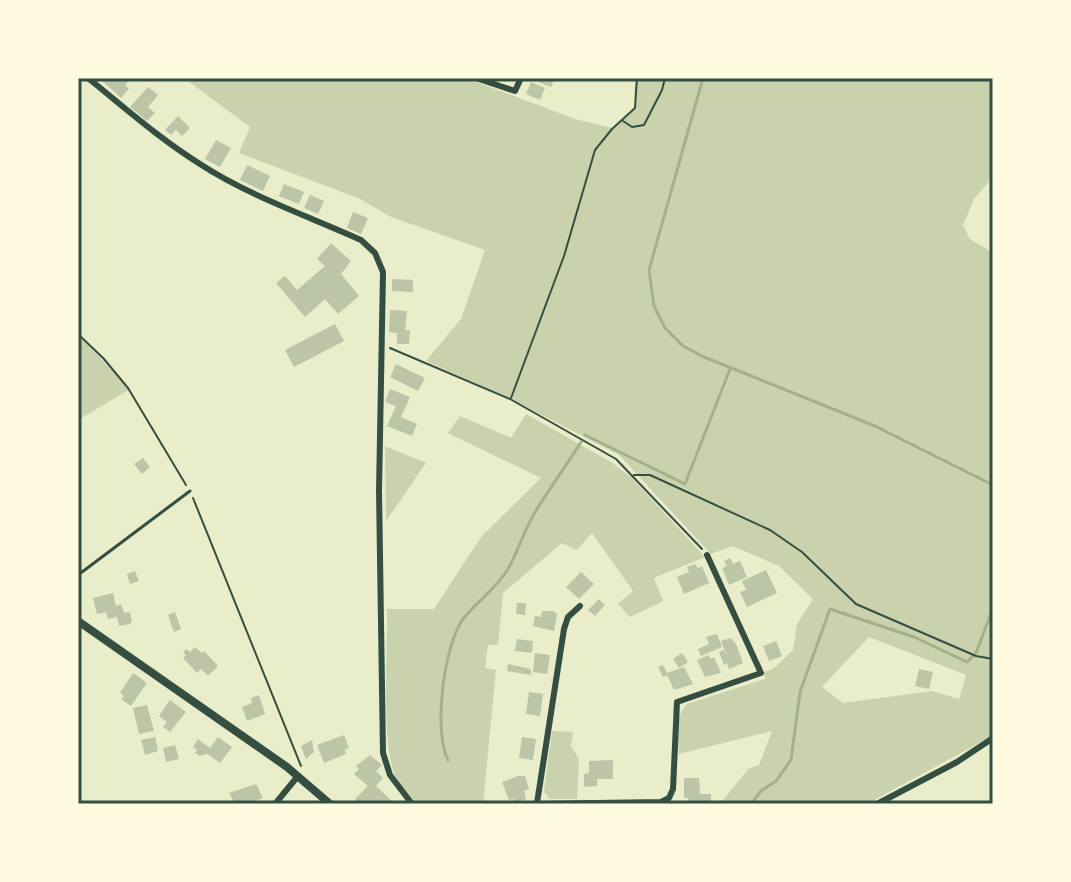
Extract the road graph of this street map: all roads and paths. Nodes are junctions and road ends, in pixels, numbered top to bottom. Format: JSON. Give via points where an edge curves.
{"nodes":[{"id":1,"x":88,"y":78,"type":"edge"},
{"id":2,"x":476,"y":78,"type":"edge"},
{"id":3,"x":521,"y":78,"type":"edge"},
{"id":4,"x":637,"y":78,"type":"edge"},
{"id":5,"x":665,"y":78,"type":"edge"},
{"id":6,"x":622,"y":121,"type":"junction"},
{"id":7,"x":78,"y":334,"type":"edge"},
{"id":8,"x":381,"y":344,"type":"junction"},
{"id":9,"x":510,"y":399,"type":"junction"},
{"id":10,"x":634,"y":475,"type":"junction"},
{"id":11,"x":190,"y":491,"type":"junction"},
{"id":12,"x":707,"y":555,"type":"joint"},
{"id":13,"x":78,"y":575,"type":"edge"},
{"id":14,"x":580,"y":606,"type":"dead end"},
{"id":15,"x":78,"y":621,"type":"edge"},
{"id":16,"x":993,"y":659,"type":"edge"},
{"id":17,"x":993,"y":738,"type":"edge"},
{"id":18,"x":298,"y":776,"type":"junction"},
{"id":19,"x":605,"y":803,"type":"edge"},
{"id":20,"x":275,"y":804,"type":"edge"},
{"id":21,"x":330,"y":804,"type":"edge"},
{"id":22,"x":412,"y":804,"type":"edge"},
{"id":23,"x":536,"y":804,"type":"edge"},
{"id":24,"x":877,"y":804,"type":"edge"}],
"edges":[{"from":1,"to":8,"type":"street","via":[[201,165],[361,240],[375,253],[383,272]]},
{"from":2,"to":3,"type":"street","via":[[515,91]]},
{"from":4,"to":6,"type":"path","via":[[635,108]]},
{"from":5,"to":6,"type":"path","via":[[644,125],[632,127]]},
{"from":6,"to":9,"type":"path","via":[[595,150],[564,256]]},
{"from":7,"to":11,"type":"path","via":[[128,388]]},
{"from":8,"to":9,"type":"path"},
{"from":8,"to":22,"type":"street","via":[[383,753],[390,775]]},
{"from":9,"to":10,"type":"path","via":[[616,459]]},
{"from":10,"to":12,"type":"path"},
{"from":10,"to":16,"type":"path","via":[[650,475],[770,530],[802,552],[856,604]]},
{"from":11,"to":13,"type":"lane"},
{"from":11,"to":18,"type":"path","via":[[302,763]]},
{"from":12,"to":19,"type":"street","via":[[761,673],[677,702],[669,798]]},
{"from":14,"to":23,"type":"street","via":[[564,629]]},
{"from":15,"to":18,"type":"main road"},
{"from":17,"to":24,"type":"street"},
{"from":18,"to":20,"type":"street"},
{"from":18,"to":21,"type":"main road"},
{"from":19,"to":23,"type":"street"}]}
